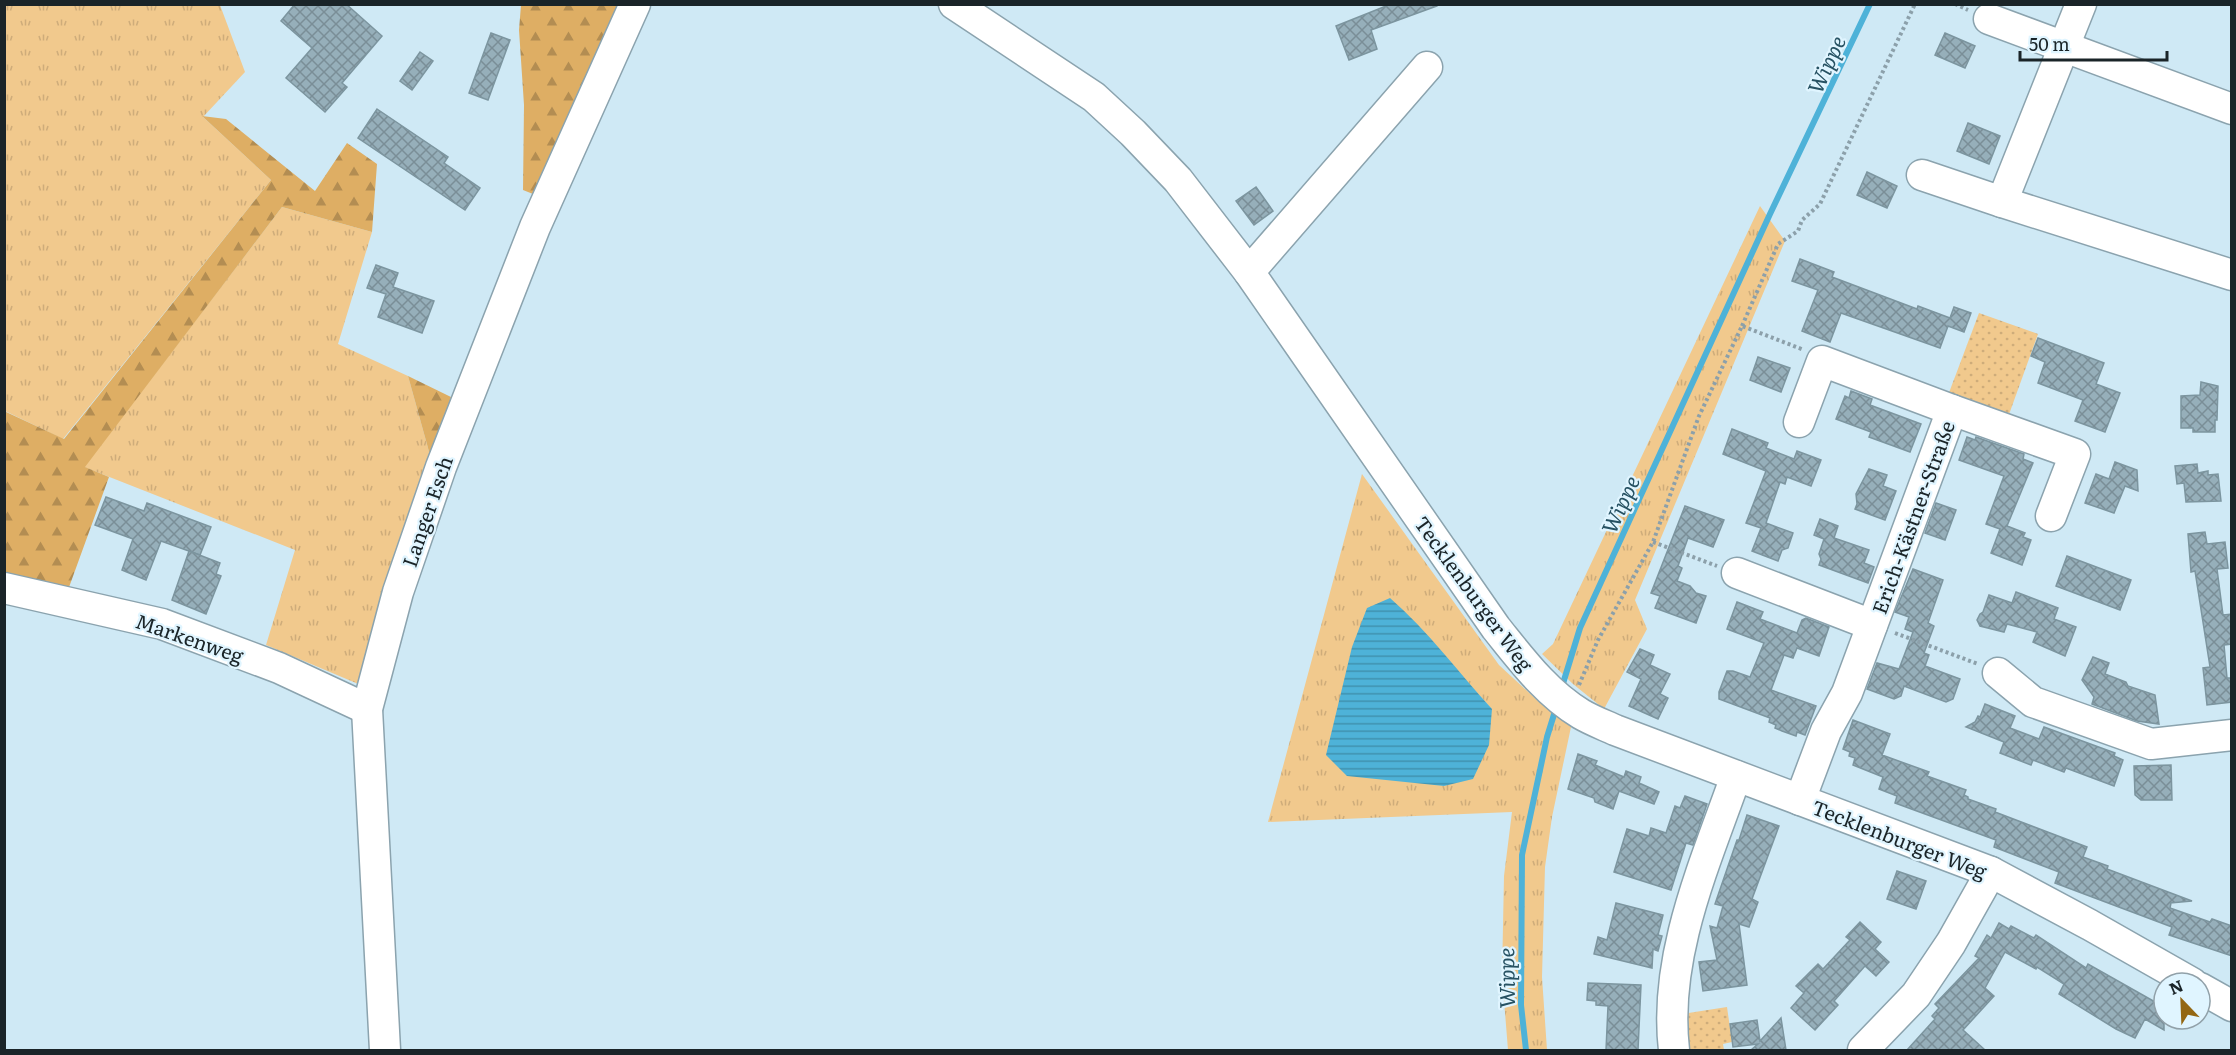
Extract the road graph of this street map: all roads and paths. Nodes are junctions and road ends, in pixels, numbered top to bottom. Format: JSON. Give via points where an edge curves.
{"nodes":[{"id":1,"x":635,"y":4,"type":"edge"},
{"id":2,"x":954,"y":4,"type":"edge"},
{"id":3,"x":1915,"y":4,"type":"edge"},
{"id":4,"x":2080,"y":4,"type":"edge"},
{"id":5,"x":1989,"y":19,"type":"dead end"},
{"id":6,"x":2062,"y":46,"type":"junction"},
{"id":7,"x":1427,"y":67,"type":"dead end"},
{"id":8,"x":2232,"y":109,"type":"edge"},
{"id":9,"x":1922,"y":175,"type":"dead end"},
{"id":10,"x":2002,"y":202,"type":"junction"},
{"id":11,"x":1249,"y":272,"type":"junction"},
{"id":12,"x":2232,"y":275,"type":"edge"},
{"id":13,"x":1742,"y":327,"type":"junction"},
{"id":14,"x":1822,"y":361,"type":"junction"},
{"id":15,"x":1952,"y":410,"type":"junction"},
{"id":16,"x":1799,"y":422,"type":"dead end"},
{"id":17,"x":2052,"y":516,"type":"dead end"},
{"id":18,"x":1653,"y":543,"type":"junction"},
{"id":19,"x":1737,"y":573,"type":"joint"},
{"id":20,"x":4,"y":588,"type":"edge"},
{"id":21,"x":1872,"y":625,"type":"junction"},
{"id":22,"x":1998,"y":674,"type":"joint"},
{"id":23,"x":1578,"y":703,"type":"junction"},
{"id":24,"x":367,"y":709,"type":"junction"},
{"id":25,"x":2232,"y":735,"type":"edge"},
{"id":26,"x":1736,"y":776,"type":"junction"},
{"id":27,"x":1800,"y":800,"type":"junction"},
{"id":28,"x":1991,"y":872,"type":"junction"},
{"id":29,"x":2171,"y":971,"type":"edge"},
{"id":30,"x":2212,"y":995,"type":"edge"},
{"id":31,"x":2232,"y":1006,"type":"edge"},
{"id":32,"x":385,"y":1050,"type":"edge"},
{"id":33,"x":1674,"y":1050,"type":"edge"},
{"id":34,"x":1863,"y":1050,"type":"edge"}],
"edges":[{"from":1,"to":24,"type":"street","name":"Langer Esch","via":[[535,227],[441,467],[398,592]]},
{"from":2,"to":11,"type":"street","name":"Tecklenburger Weg","via":[[1094,97],[1178,180]]},
{"from":3,"to":13,"type":"path","via":[[1820,204],[1802,220],[1797,231],[1778,244]]},
{"from":4,"to":6,"type":"street"},
{"from":5,"to":6,"type":"street"},
{"from":6,"to":8,"type":"street"},
{"from":6,"to":10,"type":"street"},
{"from":7,"to":11,"type":"street"},
{"from":9,"to":10,"type":"street"},
{"from":10,"to":12,"type":"street"},
{"from":11,"to":23,"type":"street","name":"Tecklenburger Weg","via":[[1496,628],[1534,674]]},
{"from":13,"to":14,"type":"path","via":[[1813,353]]},
{"from":13,"to":18,"type":"path","via":[[1699,416]]},
{"from":14,"to":15,"type":"street","name":"Erich-Kästner-Straße"},
{"from":14,"to":16,"type":"street"},
{"from":15,"to":17,"type":"street","name":"Erich-Kästner-Straße","via":[[2075,454]]},
{"from":15,"to":21,"type":"street","name":"Erich-Kästner-Straße"},
{"from":18,"to":19,"type":"path"},
{"from":18,"to":23,"type":"path","via":[[1598,640]]},
{"from":19,"to":21,"type":"street","name":"Erich-Kästner-Straße"},
{"from":20,"to":24,"type":"street","name":"Markenweg","via":[[162,624],[279,668]]},
{"from":21,"to":22,"type":"path","via":[[1978,663]]},
{"from":21,"to":27,"type":"street","name":"Erich-Kästner-Straße"},
{"from":22,"to":25,"type":"street","via":[[2033,702],[2151,744]]},
{"from":23,"to":26,"type":"street","name":"Tecklenburger Weg","via":[[1615,730]]},
{"from":24,"to":32,"type":"street","name":"Langer Esch"},
{"from":26,"to":27,"type":"street","name":"Tecklenburger Weg"},
{"from":26,"to":33,"type":"street","via":[[1689,909],[1676,966]]},
{"from":27,"to":28,"type":"street","name":"Tecklenburger Weg"},
{"from":28,"to":29,"type":"street","name":"Tecklenburger Weg"},
{"from":28,"to":34,"type":"street","via":[[1916,995]]},
{"from":30,"to":31,"type":"street"}]}
